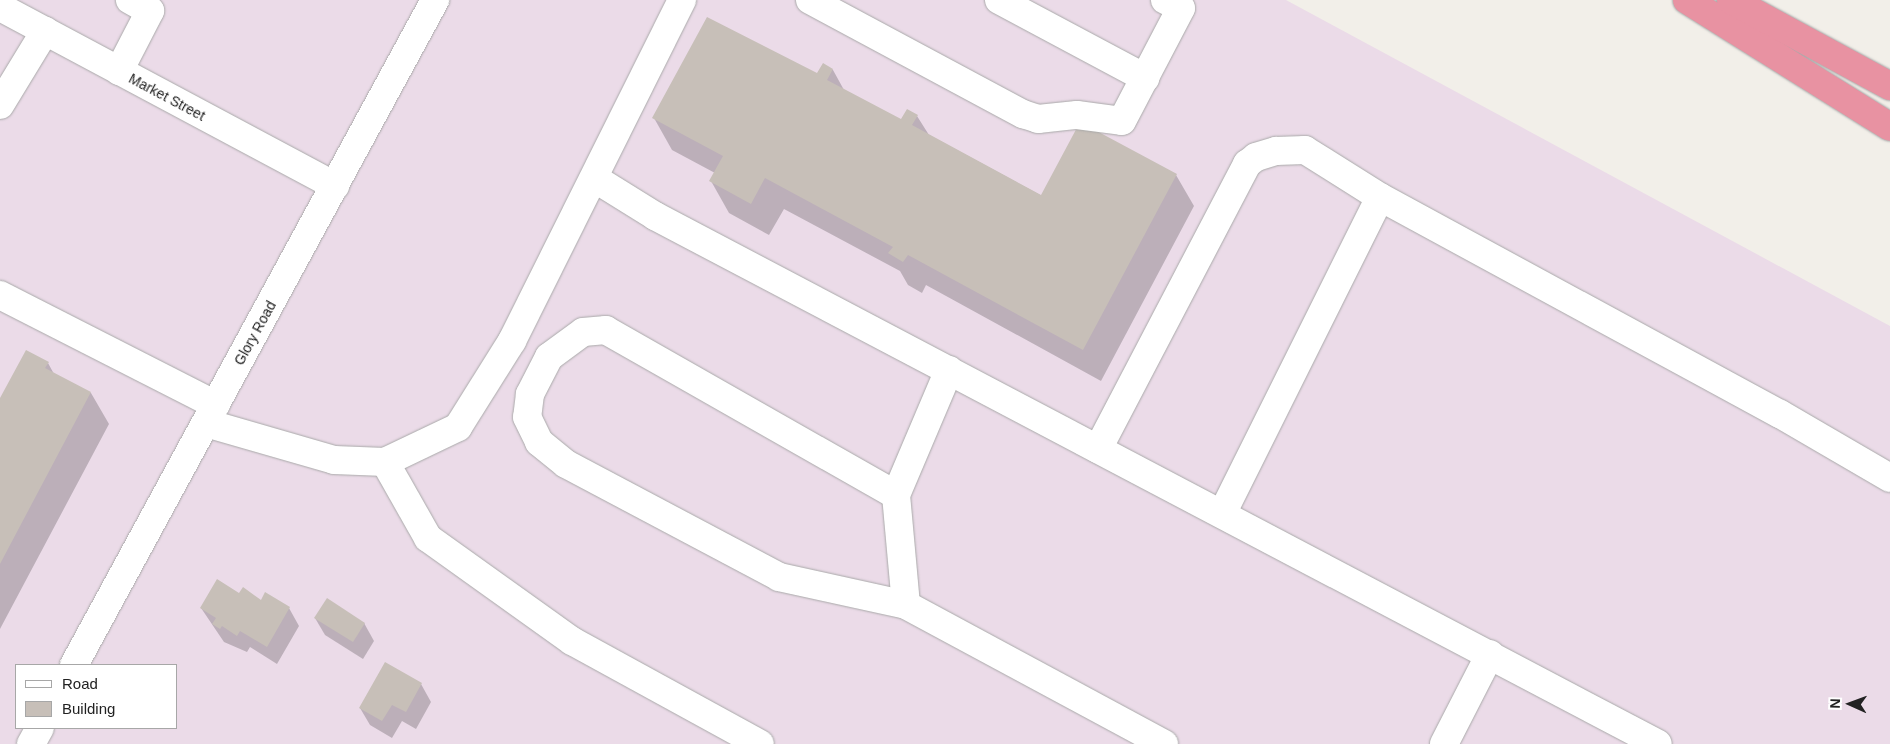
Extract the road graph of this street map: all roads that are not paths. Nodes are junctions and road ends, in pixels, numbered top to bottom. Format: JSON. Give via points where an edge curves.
{"nodes":[{"id":1,"x":435,"y":0,"type":"edge"},
{"id":2,"x":682,"y":0,"type":"edge"},
{"id":3,"x":810,"y":0,"type":"edge"},
{"id":4,"x":999,"y":0,"type":"edge"},
{"id":5,"x":1166,"y":0,"type":"edge"},
{"id":6,"x":1687,"y":0,"type":"edge"},
{"id":7,"x":1731,"y":0,"type":"edge"},
{"id":8,"x":140,"y":5,"type":"edge"},
{"id":9,"x":0,"y":7,"type":"edge"},
{"id":10,"x":45,"y":31,"type":"junction"},
{"id":11,"x":119,"y":71,"type":"junction"},
{"id":12,"x":1145,"y":78,"type":"junction"},
{"id":13,"x":1890,"y":86,"type":"edge"},
{"id":14,"x":0,"y":105,"type":"edge"},
{"id":15,"x":1890,"y":127,"type":"edge"},
{"id":16,"x":594,"y":178,"type":"junction"},
{"id":17,"x":335,"y":186,"type":"junction"},
{"id":18,"x":1380,"y":197,"type":"junction"},
{"id":19,"x":0,"y":295,"type":"edge"},
{"id":20,"x":949,"y":370,"type":"junction"},
{"id":21,"x":211,"y":414,"type":"junction"},
{"id":22,"x":1098,"y":449,"type":"junction"},
{"id":23,"x":385,"y":462,"type":"junction"},
{"id":24,"x":1890,"y":478,"type":"edge"},
{"id":25,"x":896,"y":495,"type":"junction"},
{"id":26,"x":1222,"y":514,"type":"junction"},
{"id":27,"x":906,"y":605,"type":"junction"},
{"id":28,"x":1490,"y":654,"type":"junction"},
{"id":29,"x":75,"y":664,"type":"edge"},
{"id":30,"x":39,"y":729,"type":"edge"},
{"id":31,"x":31,"y":744,"type":"edge"},
{"id":32,"x":760,"y":744,"type":"edge"},
{"id":33,"x":1164,"y":744,"type":"edge"},
{"id":34,"x":1444,"y":744,"type":"edge"},
{"id":35,"x":1658,"y":744,"type":"edge"}],
"edges":[{"from":1,"to":17,"type":"street","name":"Glory Road"},
{"from":2,"to":16,"type":"street"},
{"from":3,"to":12,"type":"street","via":[[1038,120],[1077,116],[1122,121]]},
{"from":4,"to":12,"type":"street"},
{"from":5,"to":12,"type":"street","via":[[1180,8]]},
{"from":6,"to":15,"type":"highway"},
{"from":7,"to":13,"type":"highway"},
{"from":8,"to":11,"type":"street"},
{"from":9,"to":10,"type":"street","name":"Market Street"},
{"from":10,"to":11,"type":"street","name":"Market Street"},
{"from":10,"to":14,"type":"street"},
{"from":11,"to":17,"type":"street","name":"Market Street"},
{"from":16,"to":20,"type":"street","via":[[655,216]]},
{"from":16,"to":23,"type":"street","via":[[512,341],[458,427]]},
{"from":17,"to":21,"type":"street","name":"Glory Road"},
{"from":18,"to":22,"type":"street","via":[[1305,150],[1276,151],[1256,157],[1247,164]]},
{"from":18,"to":24,"type":"street","via":[[1780,414]]},
{"from":18,"to":26,"type":"street"},
{"from":19,"to":21,"type":"street"},
{"from":20,"to":22,"type":"street"},
{"from":20,"to":25,"type":"street"},
{"from":21,"to":23,"type":"street","via":[[334,460]]},
{"from":21,"to":29,"type":"street","name":"Glory Road"},
{"from":22,"to":26,"type":"street"},
{"from":23,"to":32,"type":"street","via":[[428,538],[572,641]]},
{"from":25,"to":27,"type":"street"},
{"from":25,"to":27,"type":"street","via":[[606,330],[583,332],[549,357],[530,394],[527,417],[539,442],[566,464],[779,577]]},
{"from":26,"to":28,"type":"street"},
{"from":27,"to":33,"type":"street"},
{"from":28,"to":34,"type":"street"},
{"from":28,"to":35,"type":"street"},
{"from":30,"to":31,"type":"street"}]}
